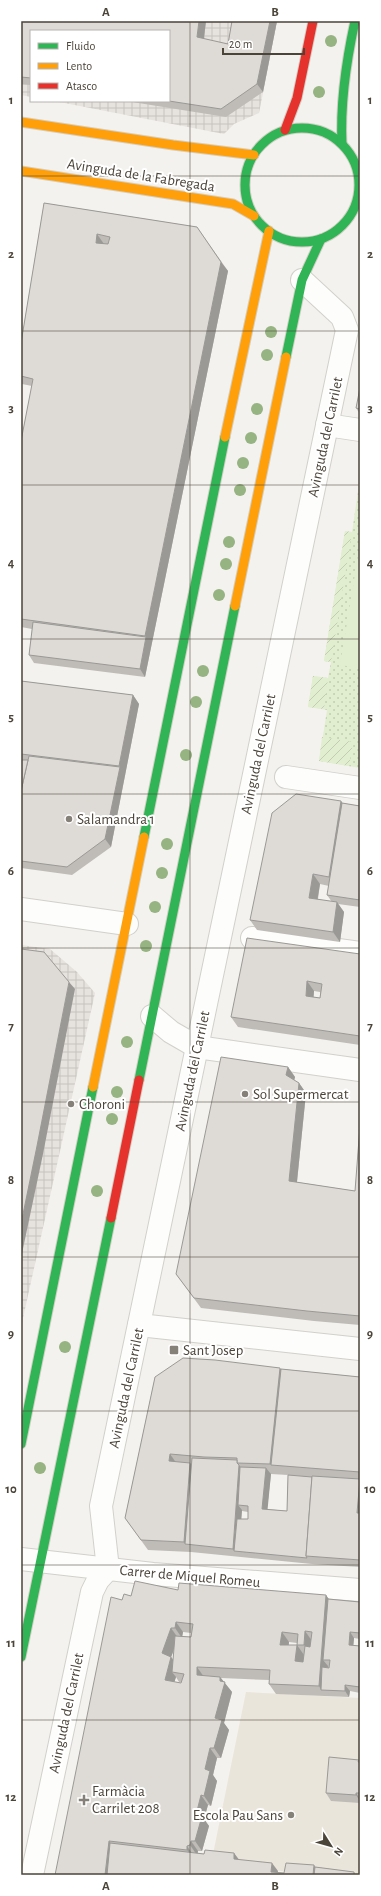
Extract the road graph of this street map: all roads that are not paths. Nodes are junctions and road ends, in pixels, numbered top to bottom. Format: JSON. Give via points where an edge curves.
{"nodes":[{"id":1,"x":313,"y":21,"type":"edge"},
{"id":2,"x":355,"y":21,"type":"edge"},
{"id":3,"x":21,"y":122,"type":"edge"},
{"id":4,"x":285,"y":130,"type":"junction"},
{"id":5,"x":342,"y":144,"type":"junction"},
{"id":6,"x":254,"y":155,"type":"junction"},
{"id":7,"x":21,"y":171,"type":"edge"},
{"id":8,"x":360,"y":193,"type":"edge"},
{"id":9,"x":254,"y":216,"type":"junction"},
{"id":10,"x":269,"y":231,"type":"junction"},
{"id":11,"x":321,"y":239,"type":"junction"},
{"id":12,"x":302,"y":280,"type":"junction"},
{"id":13,"x":327,"y":425,"type":"junction"},
{"id":14,"x":360,"y":430,"type":"edge"},
{"id":15,"x":286,"y":777,"type":"dead end"},
{"id":16,"x":360,"y":788,"type":"edge"},
{"id":17,"x":21,"y":909,"type":"edge"},
{"id":18,"x":127,"y":924,"type":"junction"},
{"id":19,"x":252,"y":938,"type":"edge"},
{"id":20,"x":360,"y":953,"type":"edge"},
{"id":21,"x":152,"y":1016,"type":"junction"},
{"id":22,"x":197,"y":1046,"type":"junction"},
{"id":23,"x":360,"y":1070,"type":"edge"},
{"id":24,"x":139,"y":1325,"type":"junction"},
{"id":25,"x":360,"y":1349,"type":"edge"},
{"id":26,"x":21,"y":1444,"type":"edge"},
{"id":27,"x":31,"y":1560,"type":"edge"},
{"id":28,"x":108,"y":1569,"type":"junction"},
{"id":29,"x":360,"y":1590,"type":"edge"},
{"id":30,"x":21,"y":1657,"type":"edge"},
{"id":31,"x":32,"y":1875,"type":"edge"}],
"edges":[{"from":1,"to":4,"type":"main road","via":[[297,98]]},
{"from":2,"to":5,"type":"main road","via":[[341,103]]},
{"from":3,"to":6,"type":"main road"},
{"from":4,"to":5,"type":"main road","via":[[312,128],[328,134]]},
{"from":4,"to":6,"type":"main road","via":[[269,139]]},
{"from":5,"to":8,"type":"main road","via":[[351,155],[358,171]]},
{"from":6,"to":9,"type":"main road","via":[[246,175],[247,197]]},
{"from":7,"to":9,"type":"main road","name":"Avinguda de la Fabregada","via":[[233,204]]},
{"from":8,"to":11,"type":"main road","via":[[353,210],[340,228]]},
{"from":9,"to":10,"type":"main road"},
{"from":10,"to":11,"type":"main road","via":[[285,240],[303,242]]},
{"from":10,"to":18,"type":"main road"},
{"from":11,"to":12,"type":"main road"},
{"from":12,"to":13,"type":"street","name":"Avinguda del Carrilet","via":[[342,317],[347,330]]},
{"from":12,"to":21,"type":"main road"},
{"from":13,"to":14,"type":"street"},
{"from":13,"to":22,"type":"street","name":"Avinguda del Carrilet"},
{"from":15,"to":16,"type":"street"},
{"from":17,"to":18,"type":"street"},
{"from":18,"to":26,"type":"main road"},
{"from":19,"to":20,"type":"street"},
{"from":21,"to":22,"type":"street","via":[[171,1032]]},
{"from":21,"to":27,"type":"main road"},
{"from":22,"to":23,"type":"street"},
{"from":22,"to":24,"type":"street","name":"Avinguda del Carrilet"},
{"from":24,"to":25,"type":"street"},
{"from":24,"to":28,"type":"street","name":"Avinguda del Carrilet","via":[[101,1506]]},
{"from":27,"to":28,"type":"street","name":"Carrer de Miquel Romeu"},
{"from":27,"to":30,"type":"main road"},
{"from":28,"to":29,"type":"street","name":"Carrer de Miquel Romeu"},
{"from":28,"to":31,"type":"street","name":"Avinguda del Carrilet","via":[[92,1592]]}]}
